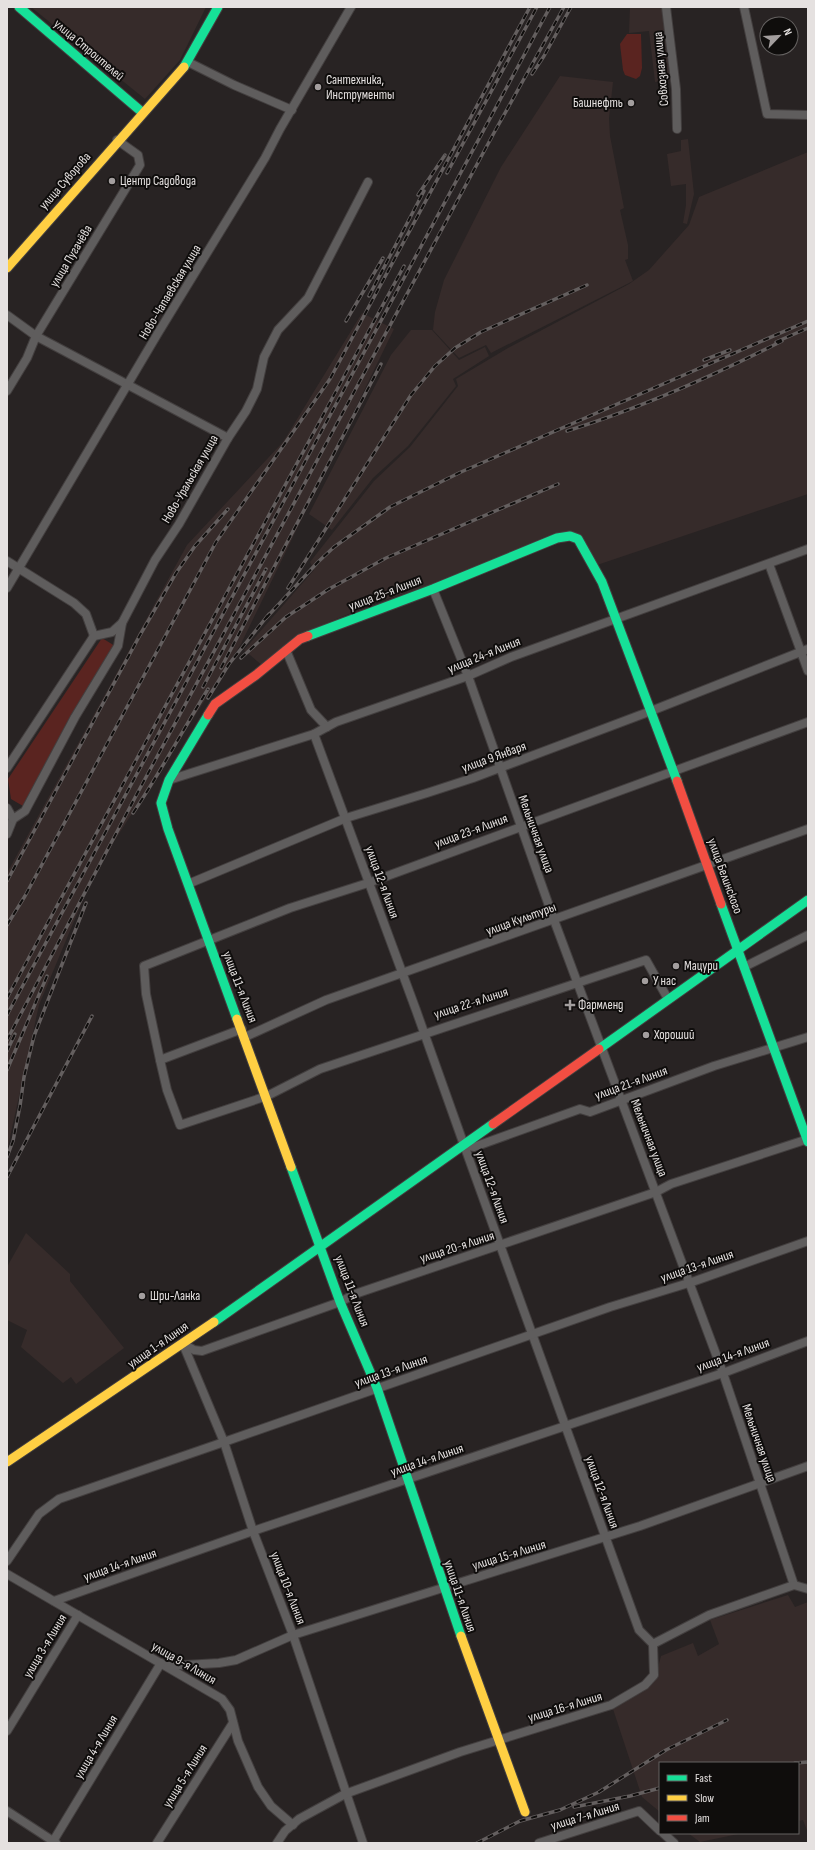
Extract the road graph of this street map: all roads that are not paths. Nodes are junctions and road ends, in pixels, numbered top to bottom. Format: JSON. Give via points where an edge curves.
{"nodes":[{"id":1,"x":19,"y":7,"type":"edge"},
{"id":2,"x":218,"y":7,"type":"edge"},
{"id":3,"x":351,"y":7,"type":"edge"},
{"id":4,"x":666,"y":7,"type":"edge"},
{"id":5,"x":744,"y":7,"type":"edge"},
{"id":6,"x":188,"y":62,"type":"junction"},
{"id":7,"x":292,"y":110,"type":"junction"},
{"id":8,"x":143,"y":113,"type":"junction"},
{"id":9,"x":808,"y":115,"type":"edge"},
{"id":10,"x":677,"y":129,"type":"dead end"},
{"id":11,"x":117,"y":140,"type":"junction"},
{"id":12,"x":368,"y":182,"type":"dead end"},
{"id":13,"x":7,"y":268,"type":"edge"},
{"id":14,"x":7,"y":314,"type":"edge"},
{"id":15,"x":36,"y":336,"type":"junction"},
{"id":16,"x":128,"y":384,"type":"junction"},
{"id":17,"x":7,"y":391,"type":"edge"},
{"id":18,"x":228,"y":438,"type":"junction"},
{"id":19,"x":808,"y":549,"type":"edge"},
{"id":20,"x":7,"y":561,"type":"edge"},
{"id":21,"x":768,"y":564,"type":"junction"},
{"id":22,"x":20,"y":568,"type":"junction"},
{"id":23,"x":7,"y":588,"type":"edge"},
{"id":24,"x":433,"y":589,"type":"junction"},
{"id":25,"x":617,"y":619,"type":"junction"},
{"id":26,"x":122,"y":623,"type":"junction"},
{"id":27,"x":94,"y":636,"type":"junction"},
{"id":28,"x":286,"y":650,"type":"junction"},
{"id":29,"x":805,"y":650,"type":"edge"},
{"id":30,"x":808,"y":671,"type":"edge"},
{"id":31,"x":468,"y":676,"type":"junction"},
{"id":32,"x":651,"y":711,"type":"junction"},
{"id":33,"x":808,"y":722,"type":"edge"},
{"id":34,"x":327,"y":727,"type":"junction"},
{"id":35,"x":314,"y":734,"type":"junction"},
{"id":36,"x":499,"y":767,"type":"junction"},
{"id":37,"x":7,"y":768,"type":"edge"},
{"id":38,"x":673,"y":770,"type":"junction"},
{"id":39,"x":169,"y":780,"type":"junction"},
{"id":40,"x":7,"y":807,"type":"edge"},
{"id":41,"x":346,"y":818,"type":"junction"},
{"id":42,"x":13,"y":819,"type":"junction"},
{"id":43,"x":521,"y":826,"type":"junction"},
{"id":44,"x":808,"y":829,"type":"edge"},
{"id":45,"x":7,"y":834,"type":"edge"},
{"id":46,"x":707,"y":864,"type":"junction"},
{"id":47,"x":368,"y":883,"type":"junction"},
{"id":48,"x":188,"y":884,"type":"junction"},
{"id":49,"x":808,"y":900,"type":"edge"},
{"id":50,"x":554,"y":920,"type":"junction"},
{"id":51,"x":808,"y":935,"type":"edge"},
{"id":52,"x":208,"y":940,"type":"junction"},
{"id":53,"x":737,"y":950,"type":"junction"},
{"id":54,"x":744,"y":967,"type":"junction"},
{"id":55,"x":402,"y":973,"type":"junction"},
{"id":56,"x":577,"y":982,"type":"junction"},
{"id":57,"x":668,"y":999,"type":"junction"},
{"id":58,"x":243,"y":1033,"type":"junction"},
{"id":59,"x":424,"y":1033,"type":"junction"},
{"id":60,"x":808,"y":1038,"type":"edge"},
{"id":61,"x":602,"y":1046,"type":"junction"},
{"id":62,"x":773,"y":1048,"type":"junction"},
{"id":63,"x":160,"y":1060,"type":"junction"},
{"id":64,"x":267,"y":1096,"type":"junction"},
{"id":65,"x":622,"y":1101,"type":"junction"},
{"id":66,"x":808,"y":1140,"type":"edge"},
{"id":67,"x":464,"y":1145,"type":"junction"},
{"id":68,"x":656,"y":1192,"type":"junction"},
{"id":69,"x":808,"y":1241,"type":"edge"},
{"id":70,"x":321,"y":1246,"type":"junction"},
{"id":71,"x":501,"y":1246,"type":"junction"},
{"id":72,"x":688,"y":1283,"type":"junction"},
{"id":73,"x":340,"y":1302,"type":"junction"},
{"id":74,"x":533,"y":1334,"type":"junction"},
{"id":75,"x":808,"y":1341,"type":"edge"},
{"id":76,"x":183,"y":1344,"type":"junction"},
{"id":77,"x":723,"y":1373,"type":"junction"},
{"id":78,"x":377,"y":1388,"type":"junction"},
{"id":79,"x":565,"y":1426,"type":"junction"},
{"id":80,"x":224,"y":1442,"type":"junction"},
{"id":81,"x":7,"y":1462,"type":"edge"},
{"id":82,"x":808,"y":1466,"type":"edge"},
{"id":83,"x":407,"y":1480,"type":"junction"},
{"id":84,"x":760,"y":1484,"type":"junction"},
{"id":85,"x":253,"y":1531,"type":"junction"},
{"id":86,"x":605,"y":1536,"type":"junction"},
{"id":87,"x":7,"y":1561,"type":"edge"},
{"id":88,"x":7,"y":1574,"type":"edge"},
{"id":89,"x":794,"y":1585,"type":"junction"},
{"id":90,"x":443,"y":1587,"type":"junction"},
{"id":91,"x":808,"y":1589,"type":"edge"},
{"id":92,"x":54,"y":1601,"type":"junction"},
{"id":93,"x":78,"y":1615,"type":"junction"},
{"id":94,"x":293,"y":1635,"type":"junction"},
{"id":95,"x":653,"y":1644,"type":"junction"},
{"id":96,"x":164,"y":1665,"type":"junction"},
{"id":97,"x":233,"y":1723,"type":"junction"},
{"id":98,"x":7,"y":1731,"type":"edge"},
{"id":99,"x":498,"y":1740,"type":"junction"},
{"id":100,"x":345,"y":1794,"type":"junction"},
{"id":101,"x":7,"y":1811,"type":"edge"},
{"id":102,"x":525,"y":1812,"type":"dead end"},
{"id":103,"x":293,"y":1825,"type":"junction"},
{"id":104,"x":659,"y":1830,"type":"edge"},
{"id":105,"x":664,"y":1834,"type":"edge"},
{"id":106,"x":54,"y":1842,"type":"edge"},
{"id":107,"x":157,"y":1843,"type":"edge"},
{"id":108,"x":277,"y":1843,"type":"edge"},
{"id":109,"x":363,"y":1843,"type":"edge"},
{"id":110,"x":539,"y":1843,"type":"edge"},
{"id":111,"x":674,"y":1843,"type":"edge"}],
"edges":[{"from":1,"to":8,"type":"street","name":"улица Строителей"},
{"from":2,"to":6,"type":"street","name":"улица Суворова"},
{"from":3,"to":7,"type":"street","name":"Ново-Чапаевская улица"},
{"from":4,"to":10,"type":"street","name":"Совхозная улица","via":[[676,89]]},
{"from":5,"to":9,"type":"street","via":[[767,114]]},
{"from":6,"to":7,"type":"street"},
{"from":6,"to":8,"type":"street","name":"улица Суворова"},
{"from":7,"to":16,"type":"street","name":"Ново-Чапаевская улица"},
{"from":8,"to":11,"type":"street","name":"улица Суворова"},
{"from":11,"to":13,"type":"street","name":"улица Суворова"},
{"from":11,"to":15,"type":"street","name":"улица Пугачёва","via":[[138,155],[140,165]]},
{"from":12,"to":18,"type":"street","name":"Ново-Уральская улица","via":[[308,298],[278,330],[264,357],[257,389]]},
{"from":14,"to":15,"type":"street"},
{"from":15,"to":16,"type":"street"},
{"from":15,"to":17,"type":"street","name":"улица Пугачёва","via":[[27,358]]},
{"from":16,"to":18,"type":"street"},
{"from":16,"to":22,"type":"street","name":"Ново-Чапаевская улица"},
{"from":18,"to":26,"type":"street","name":"Ново-Уральская улица","via":[[179,524],[155,560]]},
{"from":19,"to":21,"type":"street","name":"улица 24-я Линия"},
{"from":20,"to":22,"type":"street"},
{"from":21,"to":25,"type":"street","name":"улица 24-я Линия"},
{"from":21,"to":29,"type":"street"},
{"from":22,"to":23,"type":"street","name":"Ново-Чапаевская улица"},
{"from":22,"to":27,"type":"street","via":[[86,614]]},
{"from":24,"to":25,"type":"street","name":"улица 25-я Линия","via":[[557,538],[570,536],[581,543],[602,582]]},
{"from":24,"to":28,"type":"street","name":"улица 25-я Линия","via":[[300,639]]},
{"from":24,"to":31,"type":"street","name":"Мельничная улица"},
{"from":25,"to":31,"type":"street","name":"улица 24-я Линия","via":[[510,657]]},
{"from":25,"to":32,"type":"street","name":"улица Белинского"},
{"from":26,"to":27,"type":"street","name":"Ново-Уральская улица","via":[[112,632]]},
{"from":26,"to":42,"type":"street","via":[[118,646],[76,717],[26,811]]},
{"from":27,"to":37,"type":"street"},
{"from":28,"to":34,"type":"street","via":[[312,710]]},
{"from":28,"to":39,"type":"street","name":"улица 25-я Линия","via":[[215,704]]},
{"from":29,"to":30,"type":"street"},
{"from":29,"to":32,"type":"street","name":"улица 9 Января"},
{"from":31,"to":34,"type":"street","name":"улица 24-я Линия"},
{"from":31,"to":36,"type":"street","name":"Мельничная улица"},
{"from":32,"to":36,"type":"street","name":"улица 9 Января"},
{"from":32,"to":38,"type":"street","name":"улица Белинского"},
{"from":33,"to":38,"type":"street","name":"улица 23-я Линия"},
{"from":34,"to":35,"type":"street","name":"улица 24-я Линия"},
{"from":35,"to":39,"type":"street","name":"улица 24-я Линия"},
{"from":35,"to":41,"type":"street","name":"улица 12-я Линия"},
{"from":36,"to":41,"type":"street","name":"улица 9 Января","via":[[427,794]]},
{"from":36,"to":43,"type":"street","name":"Мельничная улица"},
{"from":38,"to":43,"type":"street","name":"улица 23-я Линия"},
{"from":38,"to":46,"type":"street","name":"улица Белинского"},
{"from":39,"to":48,"type":"street","name":"улица 11-я Линия","via":[[161,803]]},
{"from":40,"to":42,"type":"street"},
{"from":41,"to":47,"type":"street","name":"улица 12-я Линия"},
{"from":41,"to":48,"type":"street","name":"улица 9 Января"},
{"from":42,"to":45,"type":"street"},
{"from":43,"to":47,"type":"street","name":"улица 23-я Линия"},
{"from":43,"to":50,"type":"street","name":"Мельничная улица"},
{"from":44,"to":46,"type":"street","name":"улица Культуры"},
{"from":46,"to":50,"type":"street","name":"улица Культуры"},
{"from":46,"to":53,"type":"street","name":"улица Белинского"},
{"from":47,"to":52,"type":"street","name":"улица 23-я Линия","via":[[290,908]]},
{"from":47,"to":55,"type":"street","name":"улица 12-я Линия"},
{"from":48,"to":52,"type":"street","name":"улица 11-я Линия"},
{"from":49,"to":53,"type":"street"},
{"from":50,"to":55,"type":"street","name":"улица Культуры"},
{"from":50,"to":56,"type":"street","name":"Мельничная улица"},
{"from":51,"to":54,"type":"street"},
{"from":52,"to":58,"type":"street","name":"улица 11-я Линия"},
{"from":52,"to":63,"type":"street","name":"улица 23-я Линия","via":[[144,966],[146,994]]},
{"from":53,"to":54,"type":"street","name":"улица Белинского"},
{"from":53,"to":57,"type":"street"},
{"from":54,"to":62,"type":"street","name":"улица Белинского"},
{"from":55,"to":58,"type":"street","name":"улица Культуры"},
{"from":55,"to":59,"type":"street","name":"улица 12-я Линия"},
{"from":56,"to":57,"type":"street","name":"улица 22-я Линия","via":[[646,960]]},
{"from":56,"to":59,"type":"street","name":"улица 22-я Линия"},
{"from":56,"to":61,"type":"street","name":"Мельничная улица"},
{"from":57,"to":61,"type":"street"},
{"from":58,"to":63,"type":"street","name":"улица Культуры"},
{"from":58,"to":64,"type":"street","name":"улица 11-я Линия"},
{"from":59,"to":64,"type":"street","name":"улица 22-я Линия","via":[[320,1069]]},
{"from":59,"to":67,"type":"street","name":"улица 12-я Линия"},
{"from":60,"to":62,"type":"street","name":"улица 21-я Линия"},
{"from":61,"to":65,"type":"street","name":"Мельничная улица"},
{"from":61,"to":67,"type":"street"},
{"from":62,"to":65,"type":"street","name":"улица 21-я Линия","via":[[714,1066]]},
{"from":62,"to":66,"type":"street","name":"улица Белинского"},
{"from":63,"to":64,"type":"street","name":"улица 22-я Линия","via":[[167,1090],[180,1125]]},
{"from":64,"to":70,"type":"street","name":"улица 11-я Линия"},
{"from":65,"to":67,"type":"street","name":"улица 21-я Линия","via":[[590,1112],[580,1109],[474,1147]]},
{"from":65,"to":68,"type":"street","name":"Мельничная улица"},
{"from":66,"to":68,"type":"street","name":"улица 20-я Линия","via":[[671,1184]]},
{"from":67,"to":70,"type":"street"},
{"from":67,"to":71,"type":"street","name":"улица 12-я Линия"},
{"from":68,"to":71,"type":"street","name":"улица 20-я Линия"},
{"from":68,"to":72,"type":"street","name":"Мельничная улица"},
{"from":69,"to":72,"type":"street","name":"улица 13-я Линия"},
{"from":70,"to":73,"type":"street","name":"улица 11-я Линия"},
{"from":70,"to":76,"type":"street","name":"улица 1-я Линия"},
{"from":71,"to":73,"type":"street","name":"улица 20-я Линия","via":[[354,1294]]},
{"from":71,"to":74,"type":"street","name":"улица 12-я Линия"},
{"from":72,"to":74,"type":"street","name":"улица 13-я Линия"},
{"from":72,"to":77,"type":"street","name":"Мельничная улица"},
{"from":73,"to":76,"type":"street","name":"улица 20-я Линия","via":[[202,1351]]},
{"from":73,"to":78,"type":"street","name":"улица 11-я Линия"},
{"from":74,"to":78,"type":"street","name":"улица 13-я Линия"},
{"from":74,"to":79,"type":"street","name":"улица 12-я Линия"},
{"from":75,"to":77,"type":"street","name":"улица 14-я Линия"},
{"from":76,"to":80,"type":"street","name":"улица 10-я Линия"},
{"from":76,"to":81,"type":"street","name":"улица 1-я Линия"},
{"from":77,"to":79,"type":"street","name":"улица 14-я Линия"},
{"from":77,"to":84,"type":"street","name":"Мельничная улица"},
{"from":78,"to":80,"type":"street","name":"улица 13-я Линия"},
{"from":78,"to":83,"type":"street","name":"улица 11-я Линия"},
{"from":79,"to":83,"type":"street","name":"улица 14-я Линия"},
{"from":79,"to":86,"type":"street","name":"улица 12-я Линия"},
{"from":80,"to":85,"type":"street","name":"улица 10-я Линия"},
{"from":80,"to":87,"type":"street","name":"улица 13-я Линия","via":[[59,1498],[39,1514]]},
{"from":82,"to":84,"type":"street","name":"улица 15-я Линия"},
{"from":83,"to":85,"type":"street","name":"улица 14-я Линия"},
{"from":83,"to":90,"type":"street","name":"улица 11-я Линия"},
{"from":84,"to":86,"type":"street","name":"улица 15-я Линия"},
{"from":84,"to":89,"type":"street","name":"Мельничная улица"},
{"from":85,"to":92,"type":"street","name":"улица 14-я Линия"},
{"from":85,"to":94,"type":"street","name":"улица 10-я Линия"},
{"from":86,"to":90,"type":"street","name":"улица 15-я Линия"},
{"from":86,"to":95,"type":"street","name":"улица 12-я Линия","via":[[640,1630]]},
{"from":88,"to":92,"type":"street","name":"улица 9-я Линия"},
{"from":89,"to":91,"type":"street"},
{"from":89,"to":95,"type":"street","via":[[710,1615]]},
{"from":90,"to":94,"type":"street","name":"улица 15-я Линия"},
{"from":90,"to":99,"type":"street","name":"улица 11-я Линия"},
{"from":92,"to":93,"type":"street","name":"улица 9-я Линия"},
{"from":93,"to":96,"type":"street","name":"улица 9-я Линия"},
{"from":93,"to":98,"type":"street","name":"улица 3-я Линия"},
{"from":94,"to":96,"type":"street","name":"улица 15-я Линия","via":[[236,1660]]},
{"from":94,"to":100,"type":"street","name":"улица 10-я Линия"},
{"from":95,"to":99,"type":"street","name":"улица 16-я Линия","via":[[654,1675],[645,1686],[611,1705]]},
{"from":96,"to":97,"type":"street","name":"улица 9-я Линия","via":[[222,1699],[230,1710]]},
{"from":96,"to":106,"type":"street","name":"улица 4-я Линия"},
{"from":97,"to":103,"type":"street","name":"улица 9-я Линия","via":[[258,1787],[271,1806]]},
{"from":97,"to":107,"type":"street","name":"улица 5-я Линия"},
{"from":99,"to":100,"type":"street","name":"улица 16-я Линия"},
{"from":99,"to":102,"type":"street","name":"улица 11-я Линия"},
{"from":100,"to":103,"type":"street","name":"улица 16-я Линия","via":[[299,1819]]},
{"from":100,"to":109,"type":"street","name":"улица 10-я Линия"},
{"from":101,"to":106,"type":"street"},
{"from":103,"to":108,"type":"street","name":"улица 16-я Линия"},
{"from":104,"to":110,"type":"street","name":"улица 7-я Линия","via":[[639,1812]]},
{"from":105,"to":111,"type":"street"}]}
